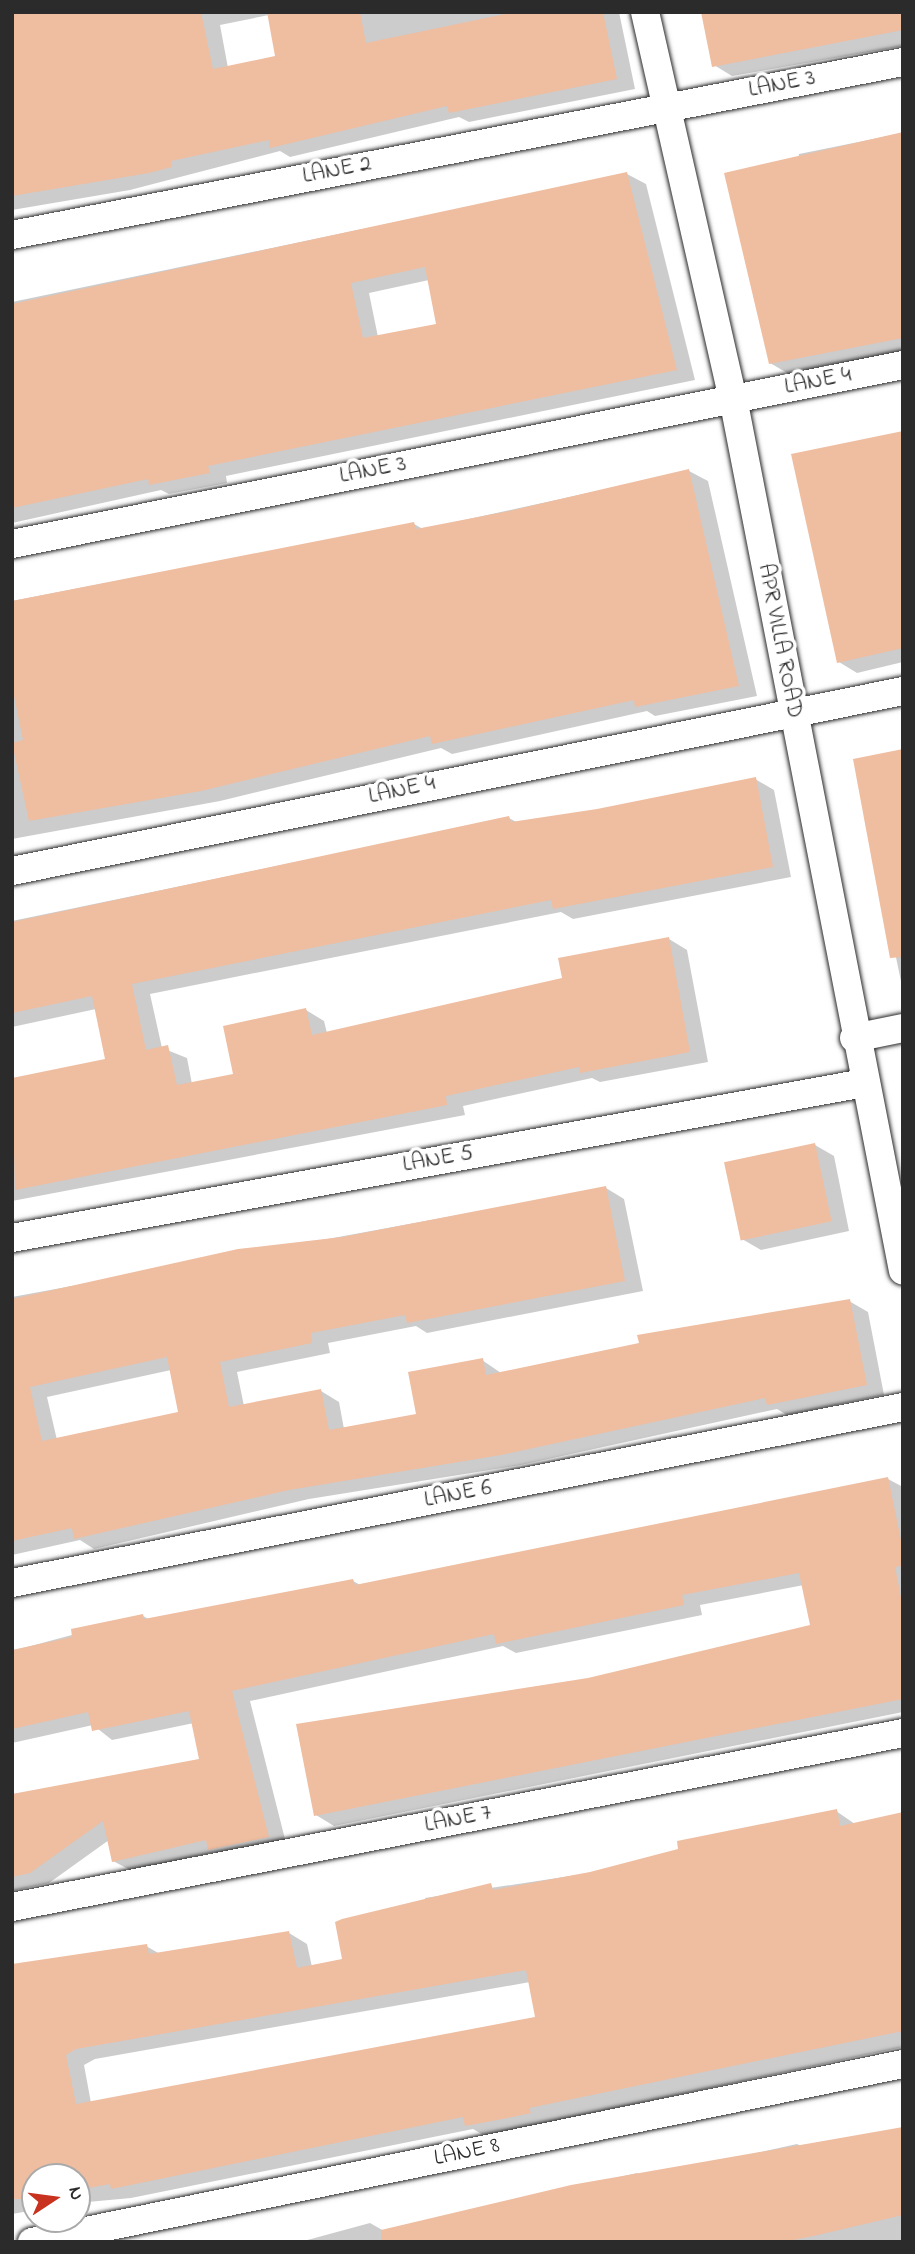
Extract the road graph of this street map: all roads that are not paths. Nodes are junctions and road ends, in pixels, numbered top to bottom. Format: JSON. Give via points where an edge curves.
{"nodes":[{"id":1,"x":645,"y":12,"type":"edge"},
{"id":2,"x":903,"y":62,"type":"edge"},
{"id":3,"x":662,"y":108,"type":"junction"},
{"id":4,"x":12,"y":235,"type":"edge"},
{"id":5,"x":903,"y":365,"type":"edge"},
{"id":6,"x":733,"y":398,"type":"junction"},
{"id":7,"x":12,"y":544,"type":"edge"},
{"id":8,"x":903,"y":691,"type":"edge"},
{"id":9,"x":793,"y":712,"type":"junction"},
{"id":10,"x":12,"y":871,"type":"edge"},
{"id":11,"x":903,"y":1028,"type":"edge"},
{"id":12,"x":854,"y":1038,"type":"junction"},
{"id":13,"x":864,"y":1083,"type":"junction"},
{"id":14,"x":12,"y":1238,"type":"edge"},
{"id":15,"x":903,"y":1271,"type":"edge"},
{"id":16,"x":903,"y":1407,"type":"edge"},
{"id":17,"x":12,"y":1583,"type":"edge"},
{"id":18,"x":903,"y":1733,"type":"edge"},
{"id":19,"x":12,"y":1907,"type":"edge"},
{"id":20,"x":903,"y":2064,"type":"edge"},
{"id":21,"x":32,"y":2242,"type":"edge"}],
"edges":[{"from":1,"to":3,"type":"street","name":"APR VILLA ROAD"},
{"from":2,"to":3,"type":"street","name":"LANE 3"},
{"from":3,"to":4,"type":"street","name":"LANE 2"},
{"from":3,"to":6,"type":"street","name":"APR VILLA ROAD"},
{"from":5,"to":6,"type":"street","name":"LANE 4"},
{"from":6,"to":7,"type":"street","name":"LANE 3"},
{"from":6,"to":9,"type":"street","name":"APR VILLA ROAD"},
{"from":8,"to":9,"type":"street"},
{"from":9,"to":10,"type":"street","name":"LANE 4"},
{"from":9,"to":12,"type":"street","name":"APR VILLA ROAD"},
{"from":11,"to":12,"type":"street"},
{"from":12,"to":13,"type":"street","name":"APR VILLA ROAD"},
{"from":13,"to":14,"type":"street","name":"LANE 5"},
{"from":13,"to":15,"type":"street","name":"APR VILLA ROAD"},
{"from":16,"to":17,"type":"street","name":"LANE 6"},
{"from":18,"to":19,"type":"street","name":"LANE 7"},
{"from":20,"to":21,"type":"street","name":"LANE 8"}]}
